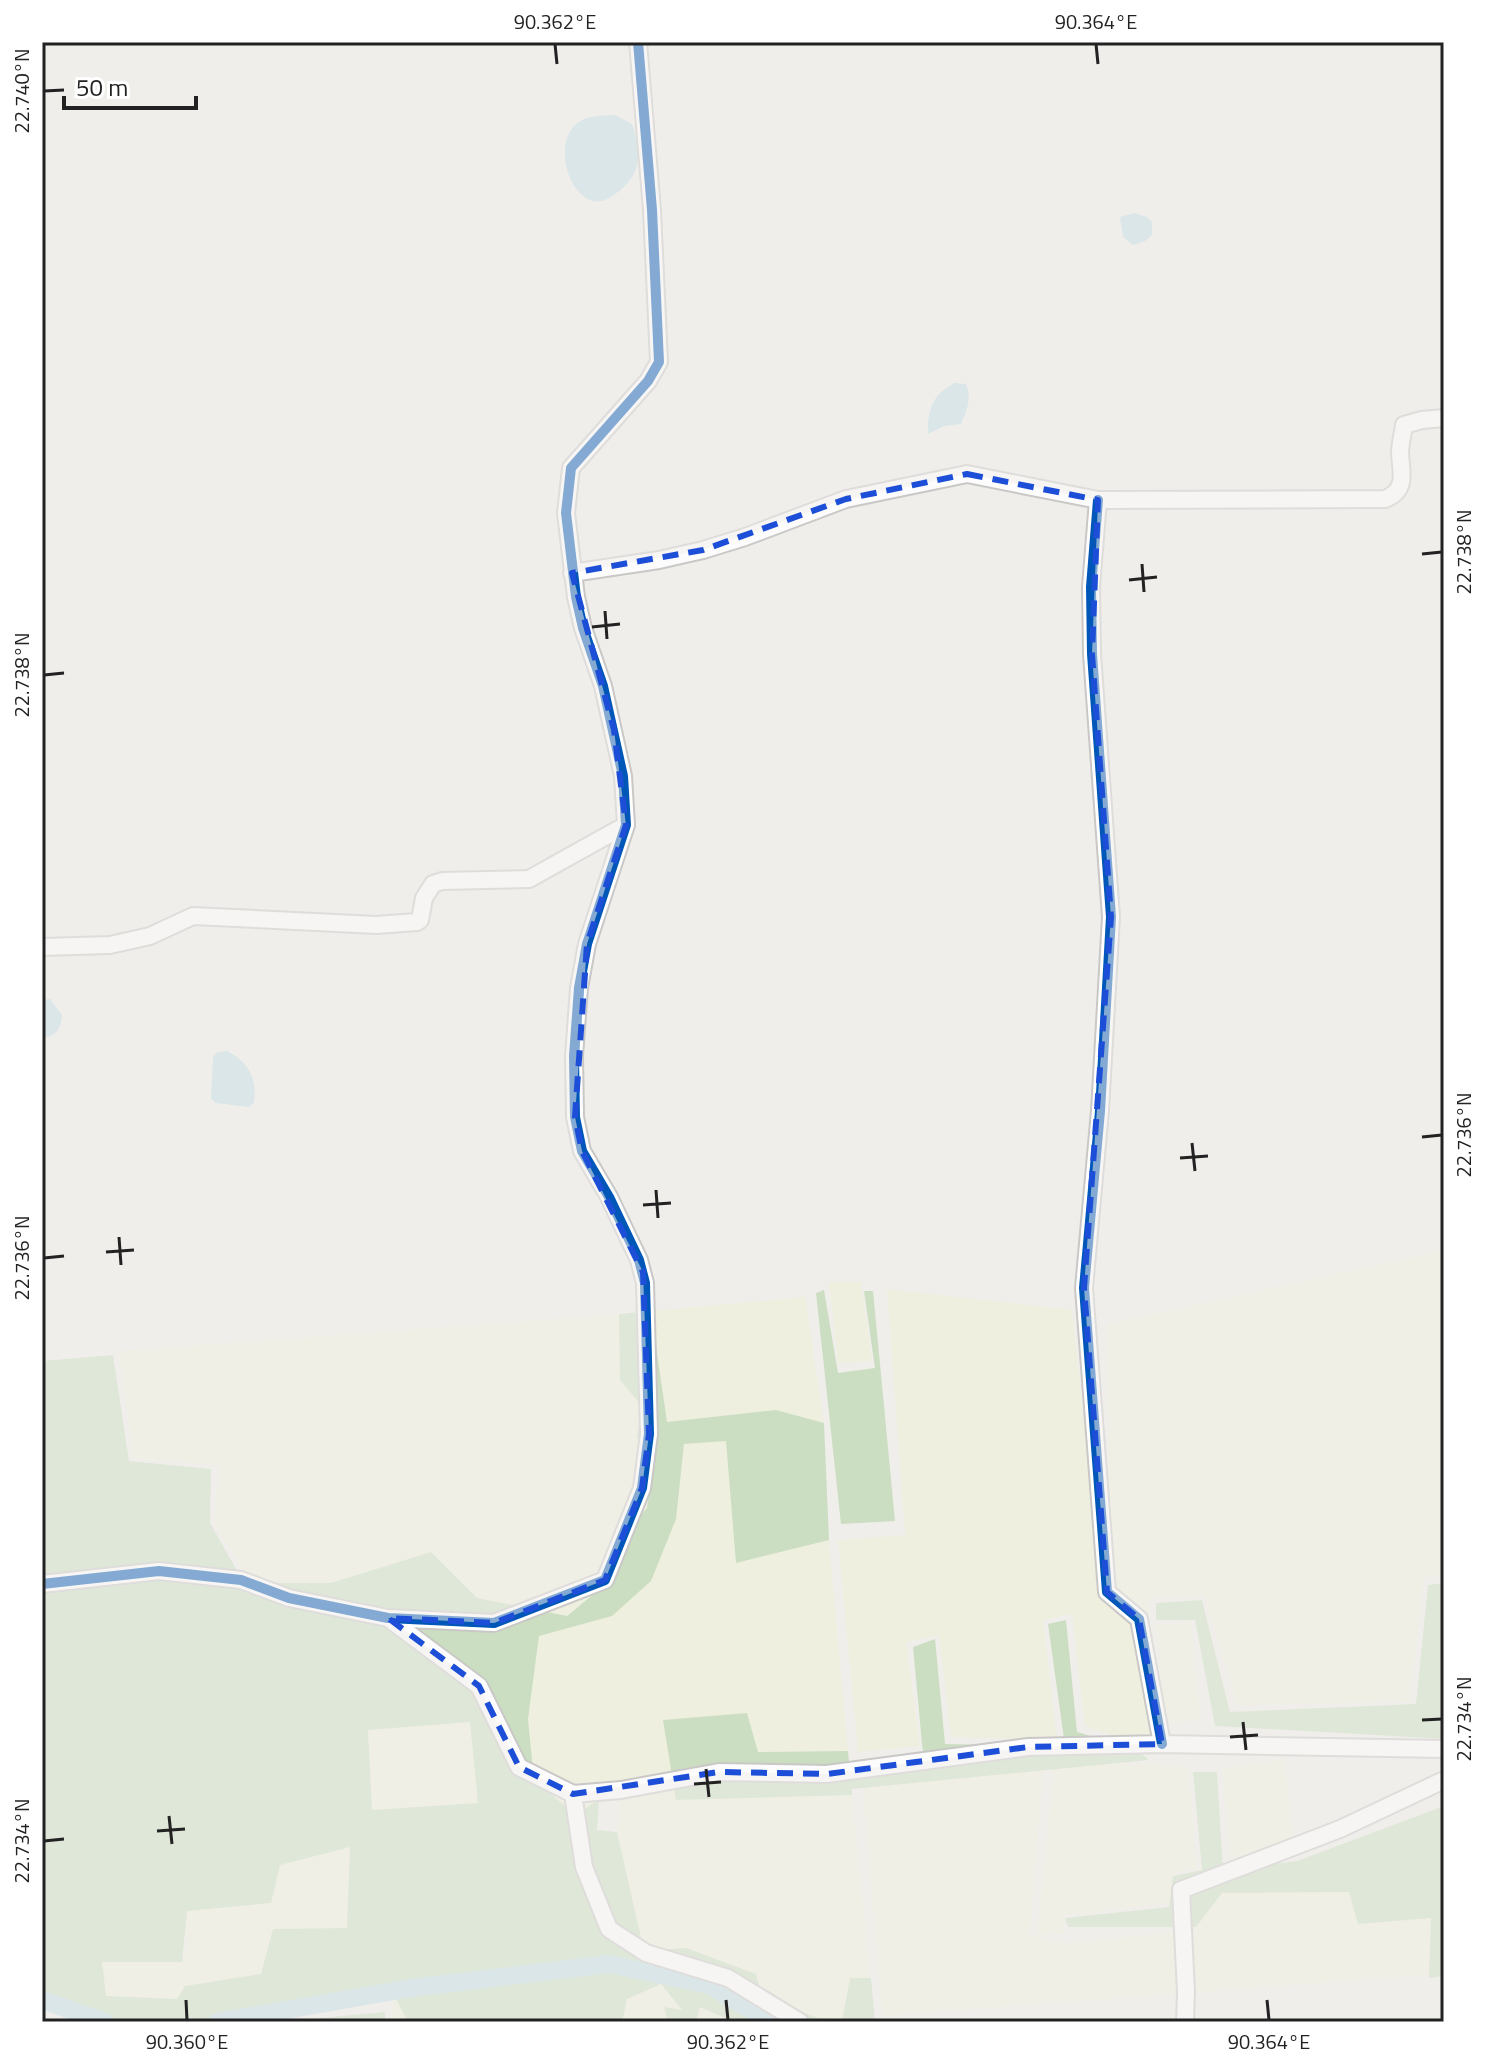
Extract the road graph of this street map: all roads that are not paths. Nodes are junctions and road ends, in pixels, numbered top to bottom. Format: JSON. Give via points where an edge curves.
{"nodes":[{"id":1,"x":638,"y":42,"type":"edge"},
{"id":2,"x":1444,"y":418,"type":"edge"},
{"id":3,"x":1098,"y":500,"type":"junction"},
{"id":4,"x":572,"y":573,"type":"junction"},
{"id":5,"x":626,"y":825,"type":"junction"},
{"id":6,"x":42,"y":947,"type":"edge"},
{"id":7,"x":42,"y":1584,"type":"edge"},
{"id":8,"x":388,"y":1618,"type":"junction"},
{"id":9,"x":1162,"y":1744,"type":"junction"},
{"id":10,"x":1444,"y":1749,"type":"edge"},
{"id":11,"x":1444,"y":1780,"type":"edge"},
{"id":12,"x":573,"y":1794,"type":"junction"},
{"id":13,"x":800,"y":2022,"type":"edge"},
{"id":14,"x":1185,"y":2022,"type":"edge"}],
"edges":[{"from":1,"to":4,"type":"street","via":[[659,362],[571,468],[566,513]]},
{"from":2,"to":3,"type":"street","via":[[1404,425],[1404,479],[1385,499]]},
{"from":3,"to":4,"type":"street","via":[[967,474],[846,499],[703,550]]},
{"from":3,"to":9,"type":"street","via":[[1092,654],[1111,917],[1084,1288],[1107,1592],[1139,1619]]},
{"from":4,"to":5,"type":"street","via":[[614,730]]},
{"from":5,"to":6,"type":"street","via":[[529,879],[433,884],[417,922],[376,925],[193,916],[150,936],[110,945]]},
{"from":5,"to":8,"type":"street","via":[[587,944],[579,988],[575,1117],[582,1151],[643,1272],[649,1434],[642,1488],[605,1580],[494,1623]]},
{"from":7,"to":8,"type":"street","via":[[159,1571],[241,1580],[289,1598]]},
{"from":8,"to":12,"type":"street","via":[[479,1686],[519,1767]]},
{"from":9,"to":10,"type":"street"},
{"from":9,"to":12,"type":"street","via":[[1028,1747],[827,1774],[719,1772]]},
{"from":11,"to":14,"type":"street","via":[[1340,1829],[1181,1890]]},
{"from":12,"to":13,"type":"street","via":[[584,1867],[609,1929],[646,1953],[728,1978]]}]}
